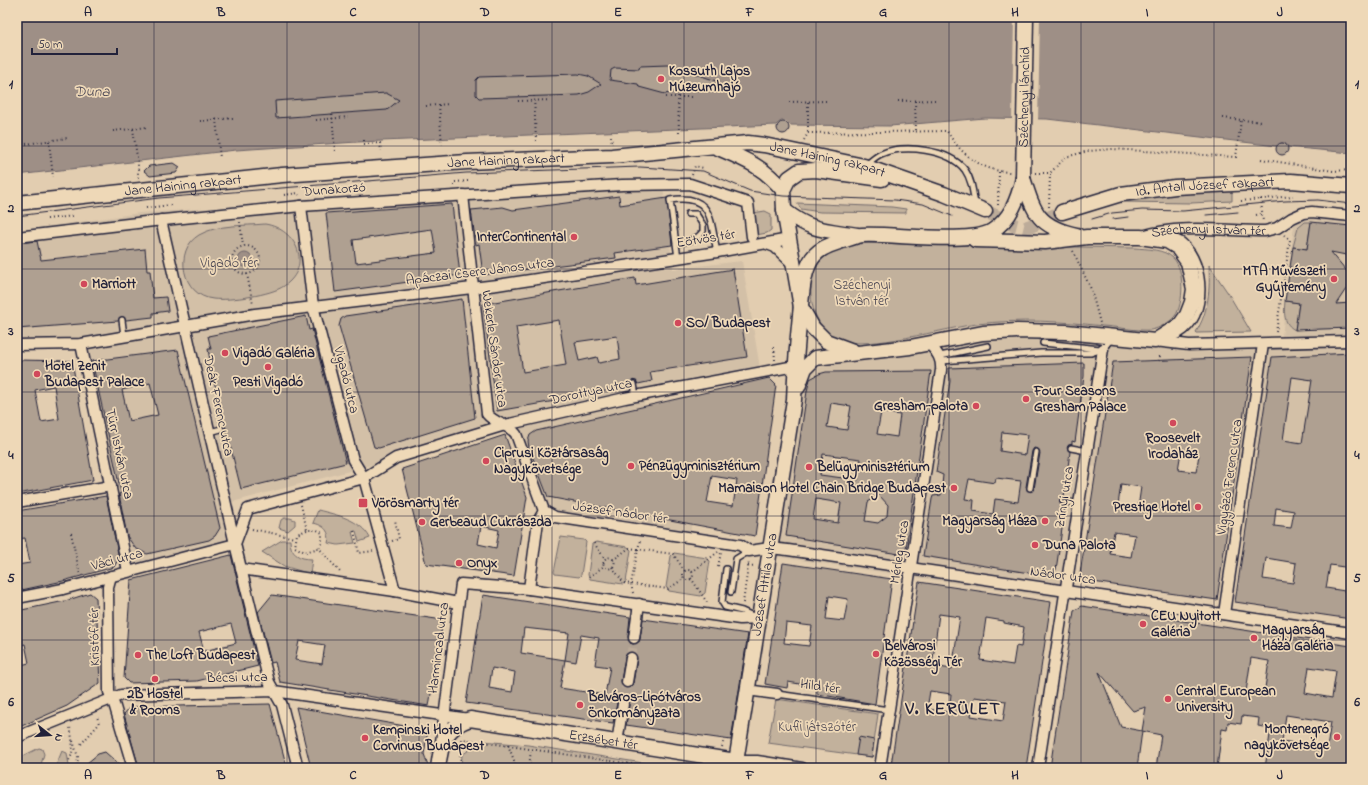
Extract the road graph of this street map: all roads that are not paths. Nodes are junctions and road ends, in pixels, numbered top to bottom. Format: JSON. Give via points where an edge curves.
{"nodes":[{"id":1,"x":1026,"y":17,"type":"edge"},
{"id":2,"x":713,"y":146,"type":"junction"},
{"id":3,"x":864,"y":166,"type":"junction"},
{"id":4,"x":1023,"y":178,"type":"junction"},
{"id":5,"x":908,"y":181,"type":"junction"},
{"id":6,"x":654,"y":185,"type":"joint"},
{"id":7,"x":1351,"y":186,"type":"edge"},
{"id":8,"x":783,"y":190,"type":"junction"},
{"id":9,"x":463,"y":200,"type":"junction"},
{"id":10,"x":17,"y":203,"type":"edge"},
{"id":11,"x":301,"y":206,"type":"junction"},
{"id":12,"x":986,"y":207,"type":"joint"},
{"id":13,"x":1056,"y":209,"type":"tunnel mouth"},
{"id":14,"x":784,"y":210,"type":"junction"},
{"id":15,"x":688,"y":214,"type":"dead end"},
{"id":16,"x":1351,"y":216,"type":"edge"},
{"id":17,"x":161,"y":220,"type":"junction"},
{"id":18,"x":825,"y":230,"type":"junction"},
{"id":19,"x":861,"y":235,"type":"junction"},
{"id":20,"x":17,"y":237,"type":"edge"},
{"id":21,"x":752,"y":237,"type":"dead end"},
{"id":22,"x":955,"y":237,"type":"junction"},
{"id":23,"x":1087,"y":237,"type":"junction"},
{"id":24,"x":1140,"y":237,"type":"junction"},
{"id":25,"x":789,"y":239,"type":"junction"},
{"id":26,"x":676,"y":243,"type":"junction"},
{"id":27,"x":767,"y":244,"type":"junction"},
{"id":28,"x":717,"y":252,"type":"junction"},
{"id":29,"x":678,"y":258,"type":"junction"},
{"id":30,"x":649,"y":262,"type":"joint"},
{"id":31,"x":793,"y":265,"type":"junction"},
{"id":32,"x":472,"y":288,"type":"junction"},
{"id":33,"x":313,"y":306,"type":"junction"},
{"id":34,"x":801,"y":307,"type":"junction"},
{"id":35,"x":122,"y":320,"type":"dead end"},
{"id":36,"x":186,"y":325,"type":"junction"},
{"id":37,"x":124,"y":336,"type":"junction"},
{"id":38,"x":1112,"y":337,"type":"junction"},
{"id":39,"x":1155,"y":341,"type":"junction"},
{"id":40,"x":1351,"y":341,"type":"edge"},
{"id":41,"x":929,"y":343,"type":"junction"},
{"id":42,"x":1043,"y":343,"type":"dead end"},
{"id":43,"x":81,"y":344,"type":"junction"},
{"id":44,"x":1263,"y":344,"type":"junction"},
{"id":45,"x":17,"y":345,"type":"edge"},
{"id":46,"x":988,"y":346,"type":"dead end"},
{"id":47,"x":1103,"y":349,"type":"junction"},
{"id":48,"x":859,"y":352,"type":"junction"},
{"id":49,"x":941,"y":358,"type":"junction"},
{"id":50,"x":795,"y":366,"type":"junction"},
{"id":51,"x":634,"y":384,"type":"dead end"},
{"id":52,"x":630,"y":397,"type":"junction"},
{"id":53,"x":794,"y":400,"type":"junction"},
{"id":54,"x":505,"y":425,"type":"junction"},
{"id":55,"x":221,"y":429,"type":"dead end"},
{"id":56,"x":210,"y":432,"type":"junction"},
{"id":57,"x":1071,"y":448,"type":"dead end"},
{"id":58,"x":1087,"y":450,"type":"junction"},
{"id":59,"x":1036,"y":452,"type":"dead end"},
{"id":60,"x":364,"y":478,"type":"junction"},
{"id":61,"x":111,"y":486,"type":"junction"},
{"id":62,"x":1030,"y":488,"type":"dead end"},
{"id":63,"x":1063,"y":501,"type":"dead end"},
{"id":64,"x":17,"y":502,"type":"edge"},
{"id":65,"x":1079,"y":504,"type":"junction"},
{"id":66,"x":544,"y":511,"type":"junction"},
{"id":67,"x":235,"y":544,"type":"junction"},
{"id":68,"x":770,"y":548,"type":"junction"},
{"id":69,"x":749,"y":555,"type":"junction"},
{"id":70,"x":912,"y":567,"type":"junction"},
{"id":71,"x":241,"y":569,"type":"junction"},
{"id":72,"x":726,"y":569,"type":"dead end"},
{"id":73,"x":128,"y":571,"type":"junction"},
{"id":74,"x":110,"y":576,"type":"junction"},
{"id":75,"x":529,"y":589,"type":"junction"},
{"id":76,"x":1065,"y":590,"type":"junction"},
{"id":77,"x":396,"y":591,"type":"junction"},
{"id":78,"x":731,"y":592,"type":"dead end"},
{"id":79,"x":17,"y":598,"type":"edge"},
{"id":80,"x":458,"y":603,"type":"junction"},
{"id":81,"x":639,"y":604,"type":"junction"},
{"id":82,"x":1224,"y":614,"type":"junction"},
{"id":83,"x":759,"y":618,"type":"junction"},
{"id":84,"x":1351,"y":633,"type":"edge"},
{"id":85,"x":634,"y":638,"type":"tunnel mouth"},
{"id":86,"x":631,"y":658,"type":"tunnel mouth"},
{"id":87,"x":627,"y":682,"type":"tunnel mouth"},
{"id":88,"x":747,"y":690,"type":"junction"},
{"id":89,"x":274,"y":691,"type":"junction"},
{"id":90,"x":777,"y":694,"type":"joint"},
{"id":91,"x":111,"y":698,"type":"junction"},
{"id":92,"x":623,"y":704,"type":"tunnel mouth"},
{"id":93,"x":889,"y":710,"type":"junction"},
{"id":94,"x":445,"y":716,"type":"junction"},
{"id":95,"x":470,"y":719,"type":"junction"},
{"id":96,"x":17,"y":737,"type":"edge"},
{"id":97,"x":617,"y":743,"type":"junction"},
{"id":98,"x":441,"y":748,"type":"junction"},
{"id":99,"x":736,"y":764,"type":"edge"},
{"id":100,"x":133,"y":768,"type":"edge"},
{"id":101,"x":298,"y":768,"type":"edge"},
{"id":102,"x":438,"y":768,"type":"edge"},
{"id":103,"x":802,"y":768,"type":"edge"},
{"id":104,"x":880,"y":768,"type":"edge"},
{"id":105,"x":1038,"y":768,"type":"edge"}],
"edges":[{"from":1,"to":4,"type":"street","name":"Széchenyi lánchíd","bridge":true},
{"from":2,"to":3,"type":"street","name":"Jane Haining rakpart","via":[[764,144]]},
{"from":2,"to":8,"type":"street","via":[[762,168]]},
{"from":2,"to":10,"type":"street","name":"Jane Haining rakpart","via":[[612,156],[467,162],[282,175]]},
{"from":3,"to":5,"type":"street","name":"Jane Haining rakpart"},
{"from":3,"to":12,"type":"lane","via":[[879,154],[892,150],[928,150],[943,154],[964,169]]},
{"from":4,"to":22,"type":"street","name":"Széchenyi lánchíd","via":[[1017,202],[1004,221],[985,235]]},
{"from":4,"to":23,"type":"street","name":"Széchenyi lánchíd","via":[[1035,211],[1050,226]]},
{"from":5,"to":8,"type":"street","via":[[816,170],[799,171],[789,178]]},
{"from":5,"to":12,"type":"street","name":"Jane Haining rakpart"},
{"from":6,"to":9,"type":"street","name":"Dunakorzó"},
{"from":6,"to":21,"type":"street","name":"Eötvös tér","via":[[690,184],[748,203]]},
{"from":7,"to":13,"type":"street","name":"Id. Antall József rakpart","via":[[1291,181],[1175,187],[1121,194]]},
{"from":8,"to":14,"type":"street"},
{"from":9,"to":11,"type":"street","name":"Dunakorzó"},
{"from":9,"to":32,"type":"street","name":"Wekerle Sándor utca"},
{"from":11,"to":17,"type":"street","name":"Dunakorzó"},
{"from":11,"to":33,"type":"street"},
{"from":14,"to":18,"type":"street","via":[[802,224]]},
{"from":14,"to":25,"type":"street"},
{"from":15,"to":26,"type":"lane","via":[[696,214],[703,231],[694,239]]},
{"from":16,"to":24,"type":"street","name":"Széchenyi István tér","via":[[1312,212],[1303,213],[1277,228],[1265,231],[1175,230]]},
{"from":17,"to":20,"type":"street","name":"Dunakorzó"},
{"from":17,"to":36,"type":"street"},
{"from":18,"to":19,"type":"street"},
{"from":18,"to":25,"type":"street"},
{"from":19,"to":22,"type":"street"},
{"from":19,"to":34,"type":"street","via":[[827,245],[818,251],[810,262],[803,286]]},
{"from":22,"to":23,"type":"street","via":[[986,241],[1045,242]]},
{"from":23,"to":24,"type":"street","name":"Széchenyi István tér"},
{"from":24,"to":39,"type":"street","name":"Széchenyi István tér","via":[[1167,241],[1177,247],[1188,262],[1192,274],[1194,289],[1187,315],[1180,325]]},
{"from":25,"to":27,"type":"street","name":"Eötvös tér"},
{"from":25,"to":31,"type":"street"},
{"from":26,"to":28,"type":"lane","via":[[670,200],[687,198],[703,204],[709,212]]},
{"from":26,"to":29,"type":"lane"},
{"from":27,"to":28,"type":"street","name":"Eötvös tér"},
{"from":27,"to":31,"type":"street","via":[[775,247]]},
{"from":28,"to":29,"type":"street","name":"Eötvös tér"},
{"from":29,"to":30,"type":"street","name":"Eötvös tér"},
{"from":30,"to":32,"type":"street","name":"Apáczai Csere János utca"},
{"from":31,"to":34,"type":"street"},
{"from":32,"to":33,"type":"street","name":"Apáczai Csere János utca"},
{"from":32,"to":54,"type":"street","name":"Wekerle Sándor utca","via":[[487,414],[492,420]]},
{"from":33,"to":36,"type":"street"},
{"from":33,"to":60,"type":"street","name":"Vigadó utca","via":[[352,460]]},
{"from":34,"to":48,"type":"street","via":[[813,328],[826,341]]},
{"from":34,"to":50,"type":"street"},
{"from":35,"to":37,"type":"lane"},
{"from":36,"to":37,"type":"street"},
{"from":36,"to":56,"type":"street","name":"Deák Ferenc utca"},
{"from":37,"to":43,"type":"street"},
{"from":38,"to":39,"type":"street"},
{"from":38,"to":41,"type":"street","via":[[1066,332],[1017,331],[984,333]]},
{"from":38,"to":47,"type":"lane"},
{"from":39,"to":44,"type":"street","via":[[1189,345]]},
{"from":40,"to":44,"type":"street"},
{"from":41,"to":48,"type":"street"},
{"from":41,"to":49,"type":"street"},
{"from":42,"to":47,"type":"lane"},
{"from":43,"to":45,"type":"street"},
{"from":43,"to":61,"type":"street","name":"Türr István utca"},
{"from":44,"to":82,"type":"street","name":"Vigyázó Ferenc utca"},
{"from":46,"to":49,"type":"lane"},
{"from":47,"to":49,"type":"lane","via":[[1082,354],[1041,353]]},
{"from":47,"to":58,"type":"street","name":"Zrínyi utca"},
{"from":48,"to":53,"type":"street","via":[[815,358],[802,375]]},
{"from":49,"to":70,"type":"street","name":"Mérleg utca"},
{"from":50,"to":52,"type":"street","name":"Dorottya utca"},
{"from":50,"to":53,"type":"street"},
{"from":51,"to":52,"type":"lane"},
{"from":52,"to":54,"type":"street","name":"Dorottya utca"},
{"from":53,"to":68,"type":"street","name":"József Attila utca"},
{"from":54,"to":60,"type":"street","name":"Dorottya utca","via":[[396,458]]},
{"from":54,"to":66,"type":"street","name":"Wekerle Sándor utca","via":[[516,434]]},
{"from":55,"to":56,"type":"lane"},
{"from":56,"to":67,"type":"street","name":"Deák Ferenc utca"},
{"from":57,"to":58,"type":"lane"},
{"from":58,"to":65,"type":"street","name":"Zrínyi utca"},
{"from":59,"to":62,"type":"lane"},
{"from":60,"to":67,"type":"street","via":[[248,509]]},
{"from":60,"to":77,"type":"street"},
{"from":61,"to":64,"type":"street"},
{"from":61,"to":73,"type":"street","name":"Türr István utca"},
{"from":63,"to":65,"type":"lane"},
{"from":65,"to":76,"type":"street","name":"Zrínyi utca"},
{"from":66,"to":69,"type":"street","name":"József nádor tér","via":[[555,517],[740,545]]},
{"from":66,"to":75,"type":"street","via":[[538,522]]},
{"from":67,"to":71,"type":"street"},
{"from":67,"to":73,"type":"street","name":"Váci utca"},
{"from":68,"to":69,"type":"street"},
{"from":68,"to":70,"type":"street","name":"Nádor utca"},
{"from":68,"to":83,"type":"street","name":"József Attila utca"},
{"from":69,"to":78,"type":"lane","via":[[736,559]]},
{"from":70,"to":76,"type":"street","name":"Nádor utca"},
{"from":70,"to":93,"type":"street","name":"Mérleg utca"},
{"from":71,"to":77,"type":"street"},
{"from":71,"to":89,"type":"street","via":[[269,682]]},
{"from":72,"to":83,"type":"lane","via":[[722,602],[725,607]]},
{"from":73,"to":74,"type":"street","name":"Váci utca"},
{"from":74,"to":79,"type":"street","name":"Váci utca"},
{"from":74,"to":91,"type":"street","name":"Kristóf tér","via":[[108,587]]},
{"from":75,"to":80,"type":"street","name":"Harmincad utca","via":[[461,584]]},
{"from":75,"to":81,"type":"street"},
{"from":76,"to":82,"type":"street","name":"Nádor utca"},
{"from":76,"to":105,"type":"street","name":"Zrínyi utca"},
{"from":77,"to":80,"type":"street"},
{"from":80,"to":94,"type":"street","name":"Harmincad utca"},
{"from":81,"to":83,"type":"street","via":[[740,619]]},
{"from":81,"to":85,"type":"street"},
{"from":82,"to":84,"type":"street","name":"Nádor utca"},
{"from":83,"to":88,"type":"street","name":"József Attila utca"},
{"from":86,"to":87,"type":"street"},
{"from":88,"to":90,"type":"street","name":"Hild tér"},
{"from":88,"to":99,"type":"street","name":"József Attila utca"},
{"from":89,"to":91,"type":"street","name":"Bécsi utca","via":[[121,695]]},
{"from":89,"to":94,"type":"street","name":"Bécsi utca"},
{"from":89,"to":101,"type":"street","via":[[282,705]]},
{"from":90,"to":93,"type":"lane","name":"Hild tér"},
{"from":91,"to":96,"type":"street","name":"Bécsi utca"},
{"from":91,"to":100,"type":"street","name":"Kristóf tér"},
{"from":92,"to":97,"type":"street"},
{"from":93,"to":104,"type":"street","name":"Mérleg utca"},
{"from":94,"to":95,"type":"street","name":"Erzsébet tér"},
{"from":94,"to":98,"type":"street"},
{"from":95,"to":97,"type":"street","name":"Erzsébet tér"},
{"from":95,"to":98,"type":"street","via":[[460,722],[451,730]]},
{"from":97,"to":99,"type":"street","name":"Erzsébet tér"},
{"from":98,"to":102,"type":"street"},
{"from":99,"to":103,"type":"street","via":[[757,761]]}]}
